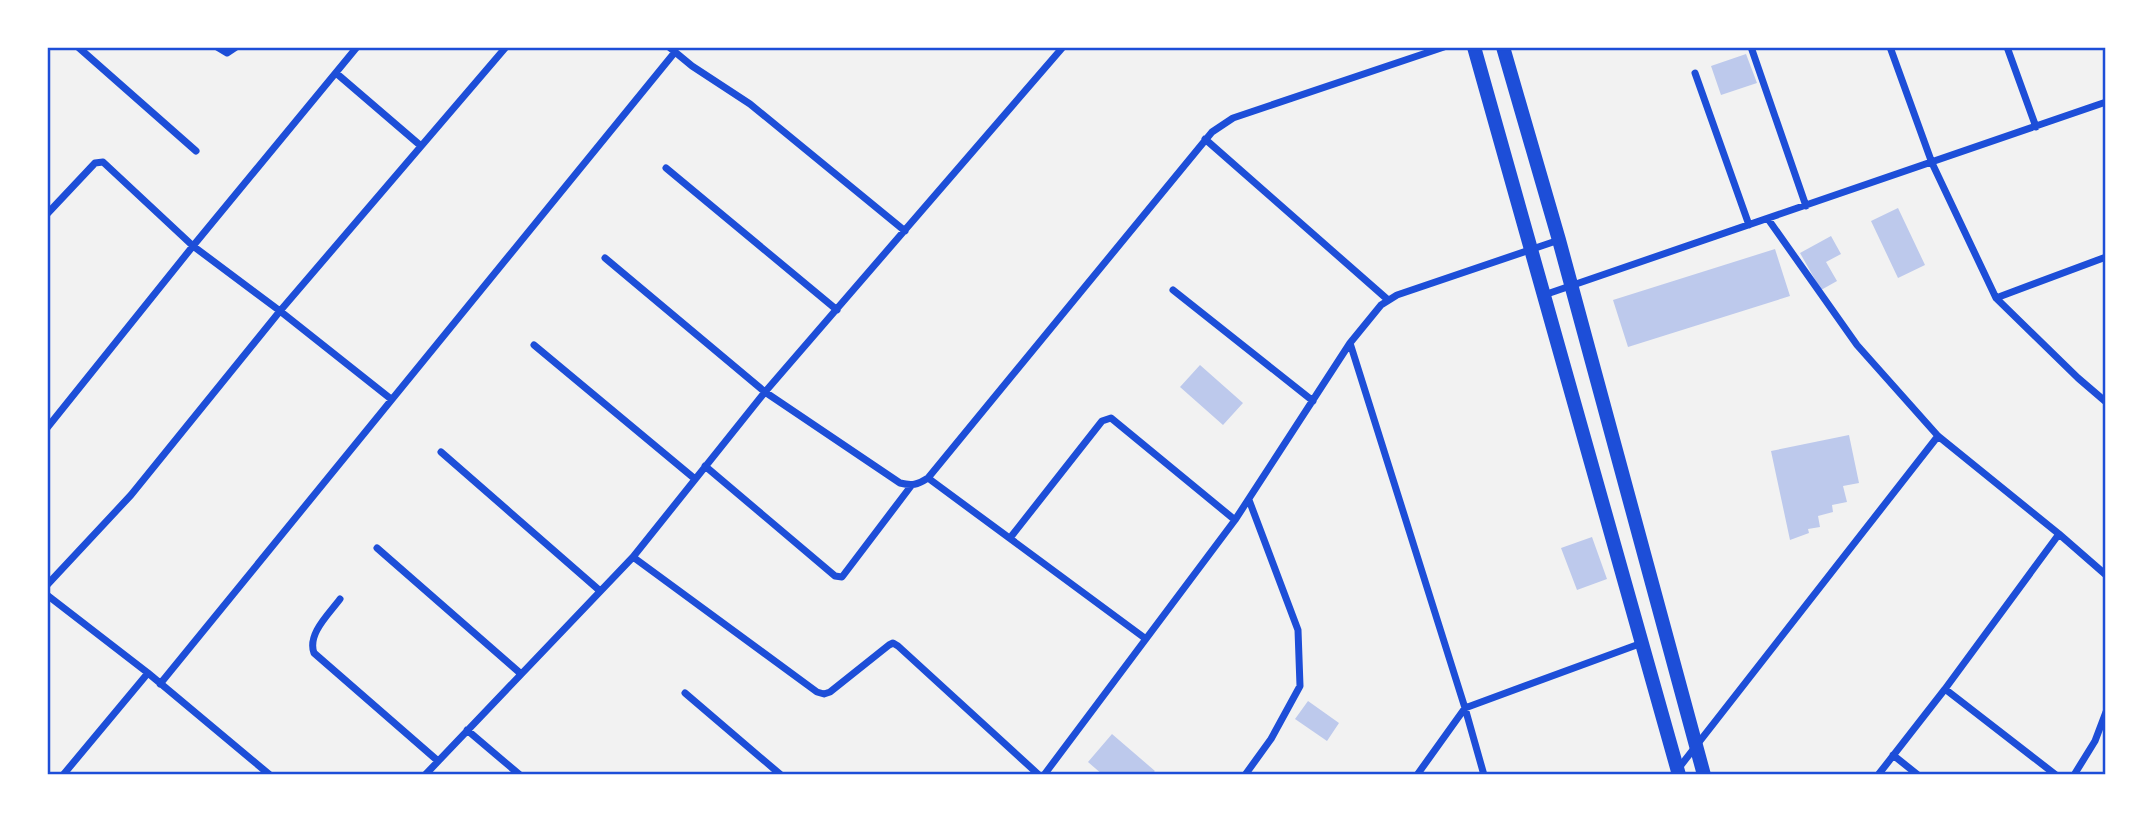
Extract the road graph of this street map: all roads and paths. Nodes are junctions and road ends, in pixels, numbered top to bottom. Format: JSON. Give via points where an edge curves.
{"nodes":[{"id":1,"x":78,"y":47,"type":"edge"},
{"id":2,"x":217,"y":47,"type":"edge"},
{"id":3,"x":236,"y":47,"type":"edge"},
{"id":4,"x":357,"y":47,"type":"edge"},
{"id":5,"x":506,"y":47,"type":"edge"},
{"id":6,"x":1063,"y":47,"type":"edge"},
{"id":7,"x":1444,"y":47,"type":"edge"},
{"id":8,"x":1474,"y":47,"type":"edge"},
{"id":9,"x":1503,"y":47,"type":"edge"},
{"id":10,"x":1751,"y":47,"type":"edge"},
{"id":11,"x":1890,"y":47,"type":"edge"},
{"id":12,"x":2007,"y":47,"type":"edge"},
{"id":13,"x":672,"y":49,"type":"edge"},
{"id":14,"x":336,"y":73,"type":"junction"},
{"id":15,"x":1695,"y":73,"type":"dead end"},
{"id":16,"x":2106,"y":102,"type":"edge"},
{"id":17,"x":2036,"y":127,"type":"junction"},
{"id":18,"x":1205,"y":139,"type":"junction"},
{"id":19,"x":421,"y":146,"type":"junction"},
{"id":20,"x":196,"y":150,"type":"dead end"},
{"id":21,"x":1933,"y":163,"type":"junction"},
{"id":22,"x":666,"y":168,"type":"dead end"},
{"id":23,"x":1806,"y":206,"type":"junction"},
{"id":24,"x":47,"y":214,"type":"edge"},
{"id":25,"x":1768,"y":219,"type":"junction"},
{"id":26,"x":1749,"y":225,"type":"junction"},
{"id":27,"x":905,"y":231,"type":"junction"},
{"id":28,"x":1559,"y":240,"type":"junction"},
{"id":29,"x":193,"y":246,"type":"junction"},
{"id":30,"x":1531,"y":251,"type":"junction"},
{"id":31,"x":2106,"y":257,"type":"edge"},
{"id":32,"x":605,"y":258,"type":"dead end"},
{"id":33,"x":1571,"y":285,"type":"junction"},
{"id":34,"x":1173,"y":290,"type":"dead end"},
{"id":35,"x":1544,"y":295,"type":"junction"},
{"id":36,"x":1996,"y":298,"type":"junction"},
{"id":37,"x":1387,"y":299,"type":"junction"},
{"id":38,"x":837,"y":310,"type":"junction"},
{"id":39,"x":280,"y":311,"type":"junction"},
{"id":40,"x":1350,"y":343,"type":"junction"},
{"id":41,"x":534,"y":345,"type":"dead end"},
{"id":42,"x":765,"y":393,"type":"junction"},
{"id":43,"x":391,"y":399,"type":"junction"},
{"id":44,"x":1313,"y":401,"type":"junction"},
{"id":45,"x":2106,"y":402,"type":"edge"},
{"id":46,"x":47,"y":428,"type":"edge"},
{"id":47,"x":1938,"y":436,"type":"junction"},
{"id":48,"x":441,"y":452,"type":"dead end"},
{"id":49,"x":705,"y":466,"type":"junction"},
{"id":50,"x":928,"y":478,"type":"junction"},
{"id":51,"x":695,"y":479,"type":"junction"},
{"id":52,"x":911,"y":486,"type":"junction"},
{"id":53,"x":1249,"y":500,"type":"junction"},
{"id":54,"x":1236,"y":520,"type":"junction"},
{"id":55,"x":2059,"y":534,"type":"junction"},
{"id":56,"x":1010,"y":538,"type":"junction"},
{"id":57,"x":377,"y":548,"type":"dead end"},
{"id":58,"x":633,"y":557,"type":"junction"},
{"id":59,"x":2106,"y":575,"type":"edge"},
{"id":60,"x":47,"y":585,"type":"edge"},
{"id":61,"x":599,"y":590,"type":"junction"},
{"id":62,"x":47,"y":595,"type":"edge"},
{"id":63,"x":340,"y":599,"type":"dead end"},
{"id":64,"x":1146,"y":639,"type":"junction"},
{"id":65,"x":1642,"y":643,"type":"junction"},
{"id":66,"x":148,"y":673,"type":"junction"},
{"id":67,"x":520,"y":673,"type":"junction"},
{"id":68,"x":160,"y":684,"type":"junction"},
{"id":69,"x":1945,"y":689,"type":"junction"},
{"id":70,"x":685,"y":693,"type":"dead end"},
{"id":71,"x":1465,"y":708,"type":"junction"},
{"id":72,"x":2106,"y":712,"type":"edge"},
{"id":73,"x":467,"y":730,"type":"junction"},
{"id":74,"x":1696,"y":749,"type":"junction"},
{"id":75,"x":1893,"y":755,"type":"junction"},
{"id":76,"x":438,"y":761,"type":"junction"},
{"id":77,"x":1679,"y":772,"type":"edge"},
{"id":78,"x":63,"y":775,"type":"edge"},
{"id":79,"x":270,"y":775,"type":"edge"},
{"id":80,"x":425,"y":775,"type":"edge"},
{"id":81,"x":520,"y":775,"type":"edge"},
{"id":82,"x":781,"y":775,"type":"edge"},
{"id":83,"x":1042,"y":775,"type":"edge"},
{"id":84,"x":1245,"y":775,"type":"edge"},
{"id":85,"x":1417,"y":775,"type":"edge"},
{"id":86,"x":1484,"y":775,"type":"edge"},
{"id":87,"x":1704,"y":775,"type":"edge"},
{"id":88,"x":1878,"y":775,"type":"edge"},
{"id":89,"x":1918,"y":775,"type":"edge"},
{"id":90,"x":2056,"y":775,"type":"edge"},
{"id":91,"x":2074,"y":775,"type":"edge"}],
"edges":[{"from":1,"to":20,"type":"street"},
{"from":2,"to":3,"type":"street","via":[[227,52]]},
{"from":4,"to":14,"type":"street"},
{"from":5,"to":19,"type":"street"},
{"from":6,"to":27,"type":"street"},
{"from":7,"to":18,"type":"street","via":[[1233,118]]},
{"from":8,"to":30,"type":"main road"},
{"from":9,"to":28,"type":"main road"},
{"from":10,"to":23,"type":"street"},
{"from":11,"to":21,"type":"street"},
{"from":12,"to":17,"type":"street"},
{"from":13,"to":27,"type":"street","via":[[750,104]]},
{"from":13,"to":43,"type":"street"},
{"from":14,"to":19,"type":"street"},
{"from":14,"to":29,"type":"street"},
{"from":15,"to":26,"type":"street"},
{"from":16,"to":17,"type":"street"},
{"from":17,"to":21,"type":"street"},
{"from":18,"to":37,"type":"street"},
{"from":18,"to":50,"type":"street"},
{"from":19,"to":39,"type":"street"},
{"from":21,"to":23,"type":"street"},
{"from":21,"to":36,"type":"street"},
{"from":22,"to":38,"type":"street"},
{"from":23,"to":25,"type":"street"},
{"from":24,"to":29,"type":"street","via":[[99,161]]},
{"from":25,"to":26,"type":"street"},
{"from":25,"to":47,"type":"street","via":[[1857,345]]},
{"from":26,"to":33,"type":"street"},
{"from":27,"to":38,"type":"street"},
{"from":28,"to":30,"type":"street"},
{"from":28,"to":33,"type":"main road"},
{"from":29,"to":39,"type":"street"},
{"from":29,"to":46,"type":"street"},
{"from":30,"to":35,"type":"main road"},
{"from":30,"to":37,"type":"street"},
{"from":31,"to":36,"type":"street"},
{"from":32,"to":42,"type":"street"},
{"from":33,"to":35,"type":"street"},
{"from":33,"to":74,"type":"main road"},
{"from":34,"to":44,"type":"street"},
{"from":35,"to":65,"type":"main road"},
{"from":36,"to":45,"type":"street"},
{"from":37,"to":40,"type":"street"},
{"from":38,"to":42,"type":"street"},
{"from":39,"to":43,"type":"street"},
{"from":39,"to":60,"type":"street","via":[[131,495]]},
{"from":40,"to":44,"type":"street"},
{"from":40,"to":71,"type":"street"},
{"from":41,"to":51,"type":"street"},
{"from":42,"to":49,"type":"street"},
{"from":42,"to":52,"type":"street"},
{"from":43,"to":68,"type":"street"},
{"from":44,"to":53,"type":"street"},
{"from":47,"to":55,"type":"street"},
{"from":47,"to":74,"type":"street"},
{"from":48,"to":61,"type":"street"},
{"from":49,"to":51,"type":"street"},
{"from":49,"to":52,"type":"street","via":[[835,576],[842,577]]},
{"from":50,"to":52,"type":"street"},
{"from":50,"to":56,"type":"street"},
{"from":51,"to":58,"type":"street"},
{"from":53,"to":54,"type":"street"},
{"from":53,"to":84,"type":"street","via":[[1298,630],[1300,686]]},
{"from":54,"to":56,"type":"street","via":[[1107,418]]},
{"from":54,"to":64,"type":"street"},
{"from":55,"to":59,"type":"street"},
{"from":55,"to":69,"type":"street"},
{"from":56,"to":64,"type":"street"},
{"from":57,"to":67,"type":"street"},
{"from":58,"to":61,"type":"street"},
{"from":58,"to":83,"type":"street","via":[[817,692],[830,692],[893,643]]},
{"from":61,"to":67,"type":"street"},
{"from":62,"to":66,"type":"street"},
{"from":63,"to":76,"type":"street","via":[[313,637],[314,653]]},
{"from":64,"to":83,"type":"street"},
{"from":65,"to":71,"type":"street"},
{"from":65,"to":77,"type":"main road"},
{"from":66,"to":68,"type":"street"},
{"from":66,"to":78,"type":"street"},
{"from":67,"to":73,"type":"street"},
{"from":68,"to":79,"type":"street"},
{"from":69,"to":75,"type":"street"},
{"from":69,"to":90,"type":"street"},
{"from":70,"to":82,"type":"street"},
{"from":71,"to":85,"type":"street"},
{"from":71,"to":86,"type":"street"},
{"from":72,"to":91,"type":"street"},
{"from":73,"to":76,"type":"street"},
{"from":73,"to":81,"type":"street"},
{"from":74,"to":77,"type":"street"},
{"from":74,"to":87,"type":"main road"},
{"from":75,"to":88,"type":"street"},
{"from":75,"to":89,"type":"street"},
{"from":76,"to":80,"type":"street"}]}
